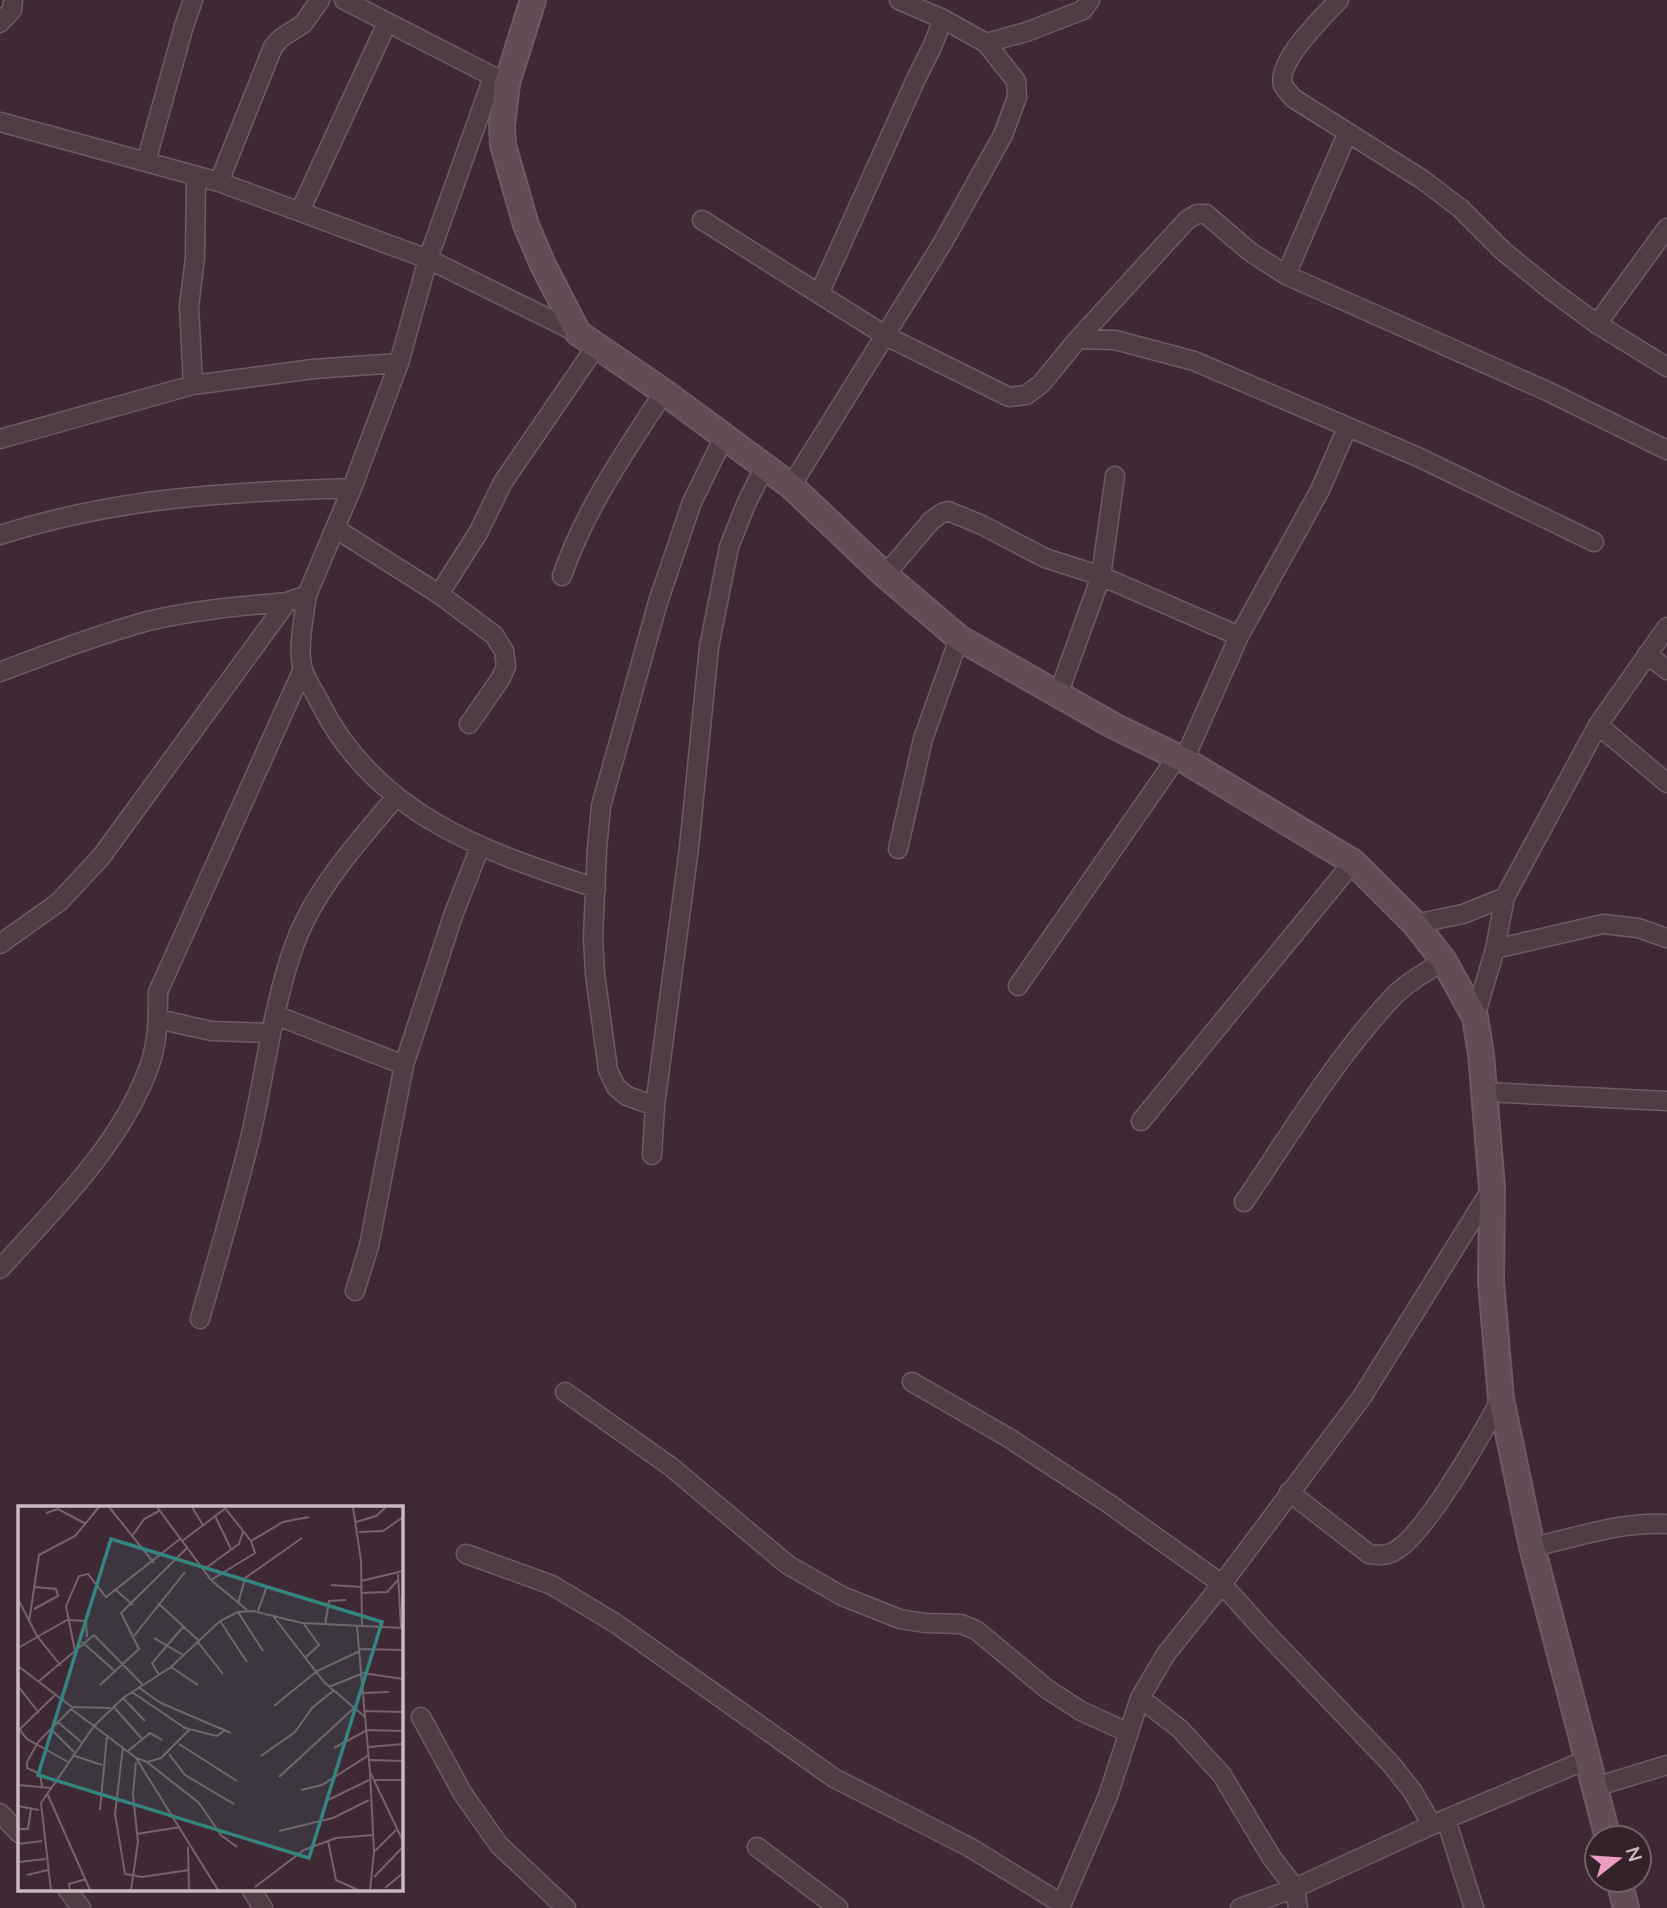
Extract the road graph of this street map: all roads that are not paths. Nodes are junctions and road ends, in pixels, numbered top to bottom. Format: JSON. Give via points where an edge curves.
{"nodes":[{"id":1,"x":13,"y":0,"type":"edge"},
{"id":2,"x":193,"y":0,"type":"edge"},
{"id":3,"x":320,"y":0,"type":"edge"},
{"id":4,"x":344,"y":0,"type":"edge"},
{"id":5,"x":533,"y":0,"type":"edge"},
{"id":6,"x":899,"y":0,"type":"edge"},
{"id":7,"x":1090,"y":0,"type":"edge"},
{"id":8,"x":1339,"y":0,"type":"edge"},
{"id":9,"x":943,"y":19,"type":"junction"},
{"id":10,"x":0,"y":23,"type":"edge"},
{"id":11,"x":387,"y":23,"type":"junction"},
{"id":12,"x":986,"y":43,"type":"junction"},
{"id":13,"x":500,"y":80,"type":"junction"},
{"id":14,"x":0,"y":122,"type":"edge"},
{"id":15,"x":1347,"y":134,"type":"junction"},
{"id":16,"x":146,"y":162,"type":"junction"},
{"id":17,"x":196,"y":176,"type":"junction"},
{"id":18,"x":219,"y":182,"type":"junction"},
{"id":19,"x":300,"y":211,"type":"junction"},
{"id":20,"x":702,"y":220,"type":"dead end"},
{"id":21,"x":1667,"y":228,"type":"edge"},
{"id":22,"x":429,"y":259,"type":"junction"},
{"id":23,"x":1286,"y":275,"type":"junction"},
{"id":24,"x":819,"y":294,"type":"junction"},
{"id":25,"x":1597,"y":324,"type":"junction"},
{"id":26,"x":886,"y":337,"type":"junction"},
{"id":27,"x":588,"y":339,"type":"junction"},
{"id":28,"x":1078,"y":339,"type":"junction"},
{"id":29,"x":399,"y":363,"type":"junction"},
{"id":30,"x":1667,"y":367,"type":"edge"},
{"id":31,"x":193,"y":385,"type":"junction"},
{"id":32,"x":664,"y":392,"type":"junction"},
{"id":33,"x":1347,"y":428,"type":"junction"},
{"id":34,"x":724,"y":437,"type":"junction"},
{"id":35,"x":0,"y":439,"type":"edge"},
{"id":36,"x":1667,"y":450,"type":"edge"},
{"id":37,"x":764,"y":468,"type":"junction"},
{"id":38,"x":1115,"y":476,"type":"dead end"},
{"id":39,"x":791,"y":486,"type":"junction"},
{"id":40,"x":352,"y":488,"type":"junction"},
{"id":41,"x":336,"y":529,"type":"junction"},
{"id":42,"x":0,"y":535,"type":"edge"},
{"id":43,"x":1594,"y":542,"type":"dead end"},
{"id":44,"x":885,"y":575,"type":"junction"},
{"id":45,"x":562,"y":576,"type":"dead end"},
{"id":46,"x":1101,"y":576,"type":"junction"},
{"id":47,"x":439,"y":594,"type":"junction"},
{"id":48,"x":307,"y":595,"type":"junction"},
{"id":49,"x":287,"y":602,"type":"junction"},
{"id":50,"x":1667,"y":628,"type":"edge"},
{"id":51,"x":1239,"y":636,"type":"junction"},
{"id":52,"x":959,"y":638,"type":"junction"},
{"id":53,"x":1647,"y":654,"type":"junction"},
{"id":54,"x":303,"y":669,"type":"junction"},
{"id":55,"x":1667,"y":670,"type":"edge"},
{"id":56,"x":0,"y":672,"type":"edge"},
{"id":57,"x":1058,"y":695,"type":"junction"},
{"id":58,"x":469,"y":724,"type":"dead end"},
{"id":59,"x":1598,"y":725,"type":"junction"},
{"id":60,"x":1181,"y":758,"type":"junction"},
{"id":61,"x":1667,"y":783,"type":"edge"},
{"id":62,"x":396,"y":797,"type":"junction"},
{"id":63,"x":480,"y":846,"type":"junction"},
{"id":64,"x":898,"y":849,"type":"dead end"},
{"id":65,"x":1353,"y":862,"type":"junction"},
{"id":66,"x":596,"y":888,"type":"junction"},
{"id":67,"x":1505,"y":897,"type":"junction"},
{"id":68,"x":1415,"y":924,"type":"junction"},
{"id":69,"x":1667,"y":938,"type":"edge"},
{"id":70,"x":0,"y":944,"type":"edge"},
{"id":71,"x":1495,"y":949,"type":"junction"},
{"id":72,"x":1444,"y":961,"type":"junction"},
{"id":73,"x":1018,"y":986,"type":"dead end"},
{"id":74,"x":275,"y":1015,"type":"junction"},
{"id":75,"x":1475,"y":1017,"type":"junction"},
{"id":76,"x":158,"y":1020,"type":"junction"},
{"id":77,"x":270,"y":1033,"type":"junction"},
{"id":78,"x":404,"y":1065,"type":"junction"},
{"id":79,"x":1486,"y":1092,"type":"junction"},
{"id":80,"x":1667,"y":1101,"type":"edge"},
{"id":81,"x":654,"y":1106,"type":"junction"},
{"id":82,"x":1141,"y":1121,"type":"dead end"},
{"id":83,"x":652,"y":1155,"type":"dead end"},
{"id":84,"x":1492,"y":1188,"type":"junction"},
{"id":85,"x":1244,"y":1202,"type":"dead end"},
{"id":86,"x":0,"y":1269,"type":"edge"},
{"id":87,"x":355,"y":1291,"type":"dead end"},
{"id":88,"x":200,"y":1319,"type":"dead end"},
{"id":89,"x":912,"y":1382,"type":"dead end"},
{"id":90,"x":565,"y":1392,"type":"dead end"},
{"id":91,"x":1501,"y":1399,"type":"junction"},
{"id":92,"x":1289,"y":1492,"type":"junction"},
{"id":93,"x":1667,"y":1524,"type":"edge"},
{"id":94,"x":1532,"y":1548,"type":"junction"},
{"id":95,"x":466,"y":1554,"type":"dead end"},
{"id":96,"x":1223,"y":1584,"type":"junction"},
{"id":97,"x":1140,"y":1698,"type":"junction"},
{"id":98,"x":421,"y":1717,"type":"dead end"},
{"id":99,"x":1127,"y":1732,"type":"junction"},
{"id":100,"x":1586,"y":1760,"type":"junction"},
{"id":101,"x":1667,"y":1765,"type":"edge"},
{"id":102,"x":1595,"y":1787,"type":"junction"},
{"id":103,"x":0,"y":1813,"type":"edge"},
{"id":104,"x":1439,"y":1822,"type":"junction"},
{"id":105,"x":1604,"y":1824,"type":"edge"},
{"id":106,"x":18,"y":1832,"type":"edge"},
{"id":107,"x":757,"y":1847,"type":"dead end"},
{"id":108,"x":1295,"y":1888,"type":"junction"},
{"id":109,"x":67,"y":1890,"type":"edge"},
{"id":110,"x":252,"y":1890,"type":"edge"},
{"id":111,"x":1061,"y":1906,"type":"edge"},
{"id":112,"x":81,"y":1908,"type":"edge"},
{"id":113,"x":263,"y":1908,"type":"edge"},
{"id":114,"x":566,"y":1908,"type":"edge"},
{"id":115,"x":838,"y":1908,"type":"edge"},
{"id":116,"x":1240,"y":1908,"type":"edge"},
{"id":117,"x":1298,"y":1908,"type":"edge"},
{"id":118,"x":1475,"y":1908,"type":"edge"}],
"edges":[{"from":1,"to":10,"type":"street","via":[[12,10]]},
{"from":2,"to":16,"type":"street"},
{"from":3,"to":18,"type":"street","via":[[303,24],[273,47]]},
{"from":4,"to":11,"type":"street"},
{"from":5,"to":13,"type":"street"},
{"from":6,"to":9,"type":"street"},
{"from":7,"to":12,"type":"street","via":[[1083,10]]},
{"from":8,"to":15,"type":"street","via":[[1294,51],[1283,74],[1283,86],[1293,98]]},
{"from":9,"to":12,"type":"street"},
{"from":9,"to":24,"type":"street"},
{"from":11,"to":13,"type":"street"},
{"from":11,"to":19,"type":"street"},
{"from":12,"to":26,"type":"street","via":[[1016,81],[1017,97],[996,148]]},
{"from":13,"to":22,"type":"street"},
{"from":13,"to":27,"type":"street","via":[[503,145],[519,203],[542,265]]},
{"from":14,"to":16,"type":"street"},
{"from":15,"to":23,"type":"street"},
{"from":15,"to":25,"type":"street","via":[[1460,208],[1503,251]]},
{"from":16,"to":17,"type":"street"},
{"from":17,"to":18,"type":"street"},
{"from":17,"to":31,"type":"street","via":[[189,306]]},
{"from":18,"to":19,"type":"street"},
{"from":19,"to":22,"type":"street"},
{"from":20,"to":24,"type":"street"},
{"from":21,"to":25,"type":"street"},
{"from":22,"to":27,"type":"street"},
{"from":22,"to":29,"type":"street"},
{"from":23,"to":28,"type":"street","via":[[1206,215],[1197,214]]},
{"from":23,"to":36,"type":"street","via":[[1547,391]]},
{"from":24,"to":26,"type":"street"},
{"from":25,"to":30,"type":"street"},
{"from":26,"to":28,"type":"street","via":[[1009,397],[1026,395],[1041,384]]},
{"from":26,"to":39,"type":"street"},
{"from":27,"to":32,"type":"street"},
{"from":27,"to":47,"type":"street"},
{"from":28,"to":33,"type":"street","via":[[1115,340],[1194,361]]},
{"from":29,"to":31,"type":"street"},
{"from":29,"to":40,"type":"street"},
{"from":31,"to":35,"type":"street"},
{"from":32,"to":34,"type":"street"},
{"from":32,"to":45,"type":"street","via":[[607,480],[574,541]]},
{"from":33,"to":43,"type":"street"},
{"from":33,"to":51,"type":"street","via":[[1320,490]]},
{"from":34,"to":37,"type":"street"},
{"from":34,"to":66,"type":"street","via":[[692,502],[658,603],[601,806]]},
{"from":37,"to":39,"type":"street"},
{"from":37,"to":81,"type":"street","via":[[729,547],[709,647],[689,848]]},
{"from":38,"to":46,"type":"street"},
{"from":39,"to":44,"type":"street"},
{"from":40,"to":41,"type":"street"},
{"from":40,"to":42,"type":"street","via":[[232,492],[140,502]]},
{"from":41,"to":47,"type":"street"},
{"from":41,"to":48,"type":"street"},
{"from":44,"to":46,"type":"street","via":[[931,521],[948,511],[1045,558]]},
{"from":44,"to":52,"type":"street"},
{"from":46,"to":51,"type":"street"},
{"from":46,"to":57,"type":"street"},
{"from":47,"to":58,"type":"street","via":[[494,635],[504,651],[506,666],[501,678]]},
{"from":48,"to":49,"type":"street"},
{"from":48,"to":54,"type":"street"},
{"from":49,"to":56,"type":"street","via":[[215,608],[150,621]]},
{"from":49,"to":70,"type":"street","via":[[101,857],[59,902]]},
{"from":50,"to":53,"type":"street"},
{"from":51,"to":60,"type":"street"},
{"from":52,"to":57,"type":"street"},
{"from":52,"to":64,"type":"street","via":[[923,739]]},
{"from":53,"to":55,"type":"street"},
{"from":53,"to":59,"type":"street"},
{"from":54,"to":62,"type":"street","via":[[328,719],[353,755]]},
{"from":54,"to":76,"type":"street","via":[[158,992]]},
{"from":57,"to":60,"type":"street"},
{"from":59,"to":61,"type":"street"},
{"from":59,"to":67,"type":"street"},
{"from":60,"to":65,"type":"street"},
{"from":60,"to":73,"type":"street"},
{"from":62,"to":63,"type":"street","via":[[430,822]]},
{"from":62,"to":74,"type":"street","via":[[315,903],[294,945]]},
{"from":63,"to":66,"type":"street"},
{"from":63,"to":78,"type":"street"},
{"from":65,"to":68,"type":"street"},
{"from":65,"to":82,"type":"street"},
{"from":66,"to":81,"type":"street","via":[[594,949],[608,1070],[616,1087],[627,1096]]},
{"from":67,"to":68,"type":"street","via":[[1463,914]]},
{"from":67,"to":71,"type":"street"},
{"from":68,"to":72,"type":"street"},
{"from":69,"to":71,"type":"street","via":[[1638,928],[1603,924]]},
{"from":71,"to":75,"type":"street"},
{"from":72,"to":75,"type":"street"},
{"from":72,"to":85,"type":"street","via":[[1393,997],[1332,1072]]},
{"from":74,"to":77,"type":"street"},
{"from":74,"to":78,"type":"street"},
{"from":75,"to":79,"type":"street"},
{"from":76,"to":77,"type":"street","via":[[211,1031]]},
{"from":76,"to":86,"type":"street","via":[[150,1064],[102,1153]]},
{"from":77,"to":88,"type":"street","via":[[250,1138]]},
{"from":78,"to":87,"type":"street","via":[[369,1246]]},
{"from":79,"to":80,"type":"street"},
{"from":79,"to":84,"type":"street"},
{"from":81,"to":83,"type":"street"},
{"from":84,"to":91,"type":"street","via":[[1491,1282]]},
{"from":84,"to":92,"type":"street","via":[[1362,1397]]},
{"from":89,"to":96,"type":"street","via":[[1009,1437]]},
{"from":90,"to":99,"type":"street","via":[[670,1466],[788,1565],[842,1596],[900,1619],[961,1624],[976,1630],[1047,1689]]},
{"from":91,"to":92,"type":"street","via":[[1431,1511],[1393,1552],[1369,1554]]},
{"from":91,"to":94,"type":"street"},
{"from":92,"to":96,"type":"street"},
{"from":93,"to":94,"type":"street","via":[[1618,1528]]},
{"from":94,"to":100,"type":"street"},
{"from":95,"to":111,"type":"street","via":[[552,1585],[615,1623],[834,1778],[969,1847]]},
{"from":96,"to":97,"type":"street","via":[[1166,1654]]},
{"from":96,"to":104,"type":"street","via":[[1378,1749]]},
{"from":97,"to":99,"type":"street"},
{"from":97,"to":108,"type":"street","via":[[1180,1729],[1222,1775]]},
{"from":98,"to":114,"type":"street","via":[[463,1794],[499,1845]]},
{"from":99,"to":111,"type":"street","via":[[1108,1796]]},
{"from":100,"to":102,"type":"street"},
{"from":100,"to":104,"type":"street"},
{"from":101,"to":102,"type":"street"},
{"from":102,"to":105,"type":"street"},
{"from":103,"to":106,"type":"street"},
{"from":104,"to":108,"type":"street"},
{"from":104,"to":118,"type":"street"},
{"from":107,"to":115,"type":"street"},
{"from":108,"to":116,"type":"street"},
{"from":108,"to":117,"type":"street"},
{"from":109,"to":112,"type":"street"},
{"from":110,"to":113,"type":"street"}]}
